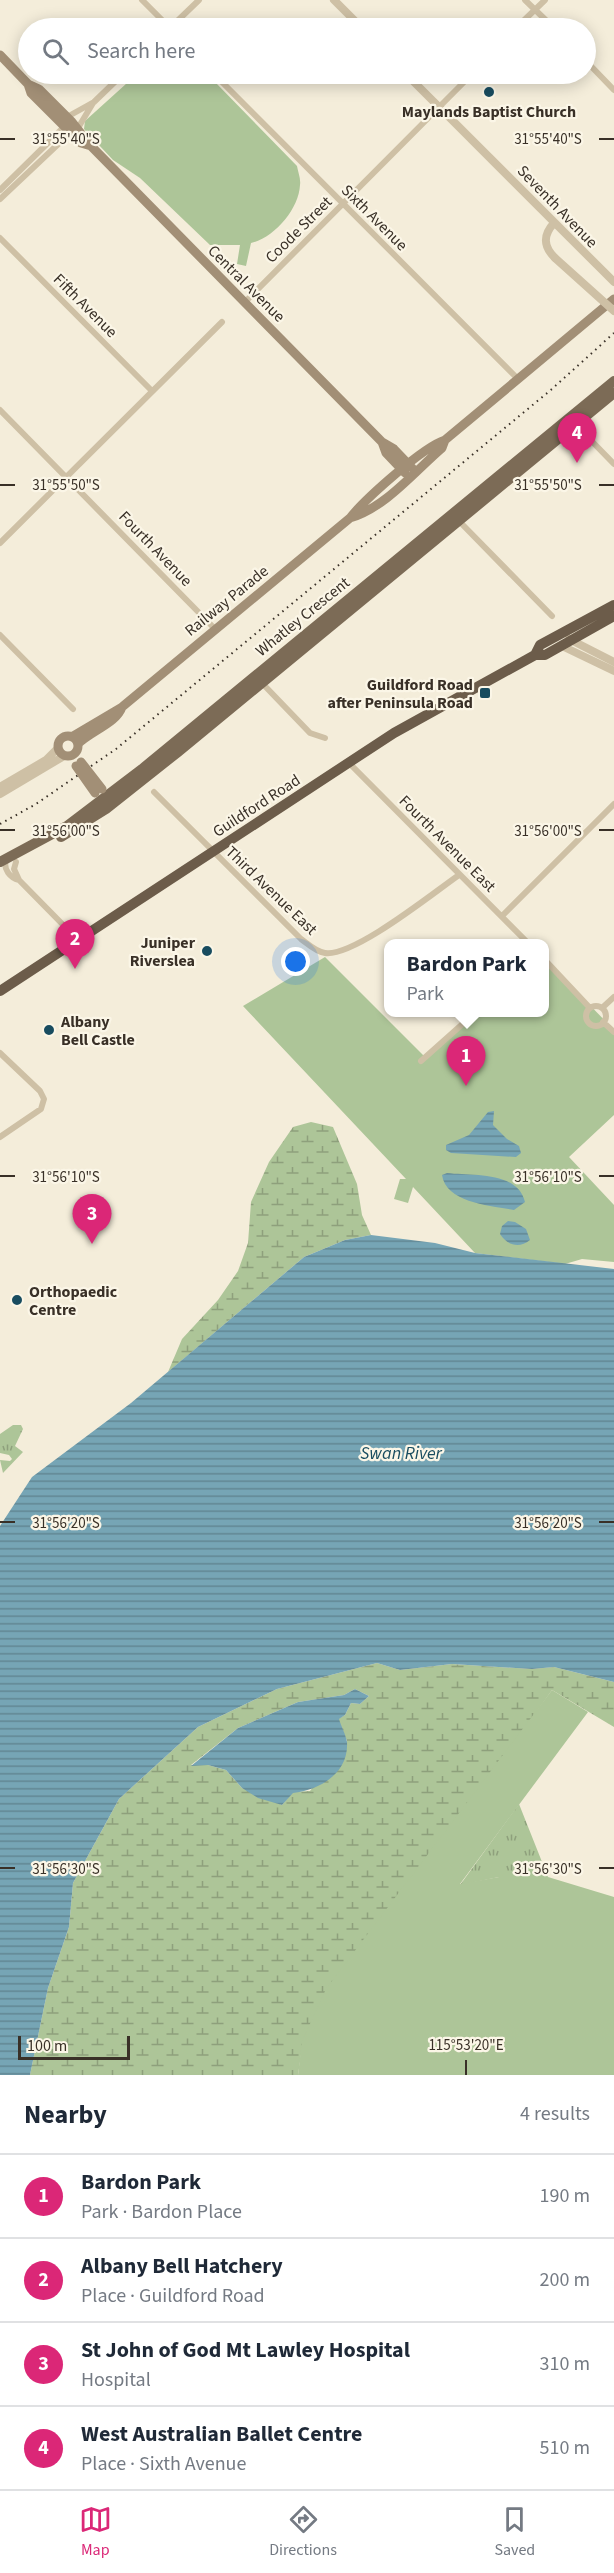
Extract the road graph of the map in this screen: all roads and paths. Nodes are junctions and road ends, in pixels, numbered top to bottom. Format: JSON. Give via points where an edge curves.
{"nodes":[{"id":1,"x":142,"y":0,"type":"edge"},
{"id":2,"x":199,"y":0,"type":"edge"},
{"id":3,"x":334,"y":0,"type":"edge"},
{"id":4,"x":525,"y":0,"type":"edge"},
{"id":5,"x":544,"y":0,"type":"edge"},
{"id":6,"x":535,"y":9,"type":"junction"},
{"id":7,"x":160,"y":18,"type":"edge"},
{"id":8,"x":180,"y":18,"type":"edge"},
{"id":9,"x":352,"y":18,"type":"edge"},
{"id":10,"x":526,"y":18,"type":"edge"},
{"id":11,"x":544,"y":18,"type":"edge"},
{"id":12,"x":0,"y":55,"type":"edge"},
{"id":13,"x":596,"y":72,"type":"edge"},
{"id":14,"x":18,"y":74,"type":"edge"},
{"id":15,"x":28,"y":84,"type":"edge"},
{"id":16,"x":113,"y":84,"type":"edge"},
{"id":17,"x":224,"y":84,"type":"edge"},
{"id":18,"x":417,"y":84,"type":"edge"},
{"id":19,"x":462,"y":84,"type":"edge"},
{"id":20,"x":614,"y":90,"type":"edge"},
{"id":21,"x":94,"y":102,"type":"junction"},
{"id":22,"x":440,"y":106,"type":"junction"},
{"id":23,"x":70,"y":126,"type":"junction"},
{"id":24,"x":0,"y":190,"type":"edge"},
{"id":25,"x":0,"y":199,"type":"edge"},
{"id":26,"x":342,"y":203,"type":"junction"},
{"id":27,"x":554,"y":223,"type":"junction"},
{"id":28,"x":0,"y":238,"type":"edge"},
{"id":29,"x":614,"y":282,"type":"edge"},
{"id":30,"x":614,"y":299,"type":"edge"},
{"id":31,"x":245,"y":302,"type":"junction"},
{"id":32,"x":614,"y":311,"type":"edge"},
{"id":33,"x":222,"y":322,"type":"dead end"},
{"id":34,"x":517,"y":378,"type":"junction"},
{"id":35,"x":614,"y":381,"type":"edge"},
{"id":36,"x":152,"y":392,"type":"junction"},
{"id":37,"x":614,"y":393,"type":"edge"},
{"id":38,"x":0,"y":410,"type":"edge"},
{"id":39,"x":572,"y":421,"type":"junction"},
{"id":40,"x":614,"y":464,"type":"edge"},
{"id":41,"x":409,"y":471,"type":"junction"},
{"id":42,"x":67,"y":476,"type":"junction"},
{"id":43,"x":455,"y":517,"type":"junction"},
{"id":44,"x":0,"y":543,"type":"edge"},
{"id":45,"x":614,"y":605,"type":"edge"},
{"id":46,"x":552,"y":616,"type":"dead end"},
{"id":47,"x":614,"y":616,"type":"edge"},
{"id":48,"x":215,"y":629,"type":"junction"},
{"id":49,"x":0,"y":635,"type":"edge"},
{"id":50,"x":553,"y":638,"type":"junction"},
{"id":51,"x":573,"y":640,"type":"junction"},
{"id":52,"x":562,"y":646,"type":"junction"},
{"id":53,"x":535,"y":655,"type":"junction"},
{"id":54,"x":614,"y":662,"type":"edge"},
{"id":55,"x":614,"y":670,"type":"edge"},
{"id":56,"x":258,"y":678,"type":"junction"},
{"id":57,"x":73,"y":709,"type":"dead end"},
{"id":58,"x":325,"y":738,"type":"dead end"},
{"id":59,"x":69,"y":749,"type":"junction"},
{"id":60,"x":348,"y":762,"type":"junction"},
{"id":61,"x":0,"y":787,"type":"edge"},
{"id":62,"x":154,"y":792,"type":"dead end"},
{"id":63,"x":0,"y":794,"type":"edge"},
{"id":64,"x":104,"y":799,"type":"junction"},
{"id":65,"x":614,"y":804,"type":"edge"},
{"id":66,"x":212,"y":851,"type":"junction"},
{"id":67,"x":5,"y":864,"type":"edge"},
{"id":68,"x":459,"y":875,"type":"junction"},
{"id":69,"x":18,"y":880,"type":"junction"},
{"id":70,"x":501,"y":915,"type":"junction"},
{"id":71,"x":77,"y":939,"type":"junction"},
{"id":72,"x":524,"y":939,"type":"edge"},
{"id":73,"x":549,"y":964,"type":"edge"},
{"id":74,"x":0,"y":991,"type":"edge"},
{"id":75,"x":614,"y":997,"type":"edge"},
{"id":76,"x":590,"y":1008,"type":"junction"},
{"id":77,"x":602,"y":1008,"type":"junction"},
{"id":78,"x":470,"y":1017,"type":"edge"},
{"id":79,"x":603,"y":1022,"type":"junction"},
{"id":80,"x":614,"y":1032,"type":"edge"},
{"id":81,"x":0,"y":1053,"type":"edge"},
{"id":82,"x":421,"y":1061,"type":"dead end"},
{"id":83,"x":0,"y":1137,"type":"edge"}],
"edges":[{"from":1,"to":7,"type":"street"},
{"from":2,"to":8,"type":"street"},
{"from":3,"to":9,"type":"street"},
{"from":4,"to":6,"type":"street"},
{"from":5,"to":6,"type":"street"},
{"from":6,"to":10,"type":"street"},
{"from":6,"to":11,"type":"street"},
{"from":12,"to":14,"type":"main road","name":"Central Avenue"},
{"from":13,"to":20,"type":"street"},
{"from":15,"to":23,"type":"main road","name":"Central Avenue","via":[[31,93]]},
{"from":16,"to":21,"type":"street"},
{"from":17,"to":26,"type":"street","name":"Sixth Avenue"},
{"from":18,"to":22,"type":"street","name":"Seventh Avenue"},
{"from":19,"to":22,"type":"street","name":"Coode Street"},
{"from":21,"to":23,"type":"street"},
{"from":21,"to":23,"type":"street"},
{"from":22,"to":26,"type":"street","name":"Coode Street"},
{"from":22,"to":27,"type":"street","name":"Seventh Avenue"},
{"from":23,"to":24,"type":"street"},
{"from":23,"to":25,"type":"street"},
{"from":23,"to":31,"type":"main road","name":"Central Avenue","via":[[81,143],[90,146]]},
{"from":26,"to":31,"type":"street","name":"Coode Street"},
{"from":26,"to":34,"type":"street","name":"Sixth Avenue"},
{"from":27,"to":29,"type":"street","name":"Seventh Avenue"},
{"from":27,"to":32,"type":"street","bridge":true,"via":[[545,240],[555,258]]},
{"from":28,"to":36,"type":"street","name":"Fifth Avenue"},
{"from":30,"to":34,"type":"main road","name":"Railway Parade"},
{"from":31,"to":41,"type":"main road","name":"Central Avenue","via":[[382,442],[394,449]]},
{"from":33,"to":36,"type":"street"},
{"from":34,"to":41,"type":"main road","name":"Railway Parade","via":[[445,440],[435,443]]},
{"from":35,"to":39,"type":"main road","name":"Whatley Crescent"},
{"from":36,"to":42,"type":"street"},
{"from":37,"to":39,"type":"main road","name":"Whatley Crescent"},
{"from":38,"to":42,"type":"street","name":"Fourth Avenue"},
{"from":39,"to":40,"type":"street"},
{"from":39,"to":43,"type":"main road","name":"Whatley Crescent"},
{"from":41,"to":48,"type":"main road","name":"Railway Parade","via":[[359,507]]},
{"from":42,"to":44,"type":"street"},
{"from":42,"to":48,"type":"street","name":"Fourth Avenue"},
{"from":43,"to":46,"type":"street"},
{"from":43,"to":56,"type":"main road","name":"Whatley Crescent"},
{"from":45,"to":50,"type":"highway","name":"Guildford Road"},
{"from":47,"to":51,"type":"highway","name":"Guildford Road"},
{"from":48,"to":59,"type":"main road","name":"Railway Parade","via":[[122,706],[116,717]]},
{"from":49,"to":57,"type":"street"},
{"from":50,"to":51,"type":"street"},
{"from":50,"to":53,"type":"highway","name":"Guildford Road","via":[[540,645]]},
{"from":51,"to":52,"type":"highway","name":"Guildford Road"},
{"from":51,"to":54,"type":"street"},
{"from":52,"to":53,"type":"highway","name":"Guildford Road","via":[[545,655]]},
{"from":52,"to":55,"type":"street"},
{"from":53,"to":60,"type":"highway","name":"Guildford Road"},
{"from":56,"to":58,"type":"street","via":[[310,733]]},
{"from":56,"to":64,"type":"main road","name":"Whatley Crescent"},
{"from":59,"to":61,"type":"street","name":"Railway Parade"},
{"from":59,"to":63,"type":"street","name":"Railway Parade"},
{"from":59,"to":64,"type":"main road","bridge":true},
{"from":60,"to":66,"type":"highway","name":"Guildford Road"},
{"from":60,"to":68,"type":"street","name":"Fourth Avenue East"},
{"from":62,"to":66,"type":"street","name":"Third Avenue East"},
{"from":64,"to":67,"type":"main road","name":"Whatley Crescent"},
{"from":65,"to":70,"type":"street"},
{"from":66,"to":68,"type":"street","name":"Third Avenue East","via":[[301,939],[324,953],[359,944]]},
{"from":66,"to":71,"type":"highway","name":"Guildford Road"},
{"from":67,"to":69,"type":"street"},
{"from":67,"to":69,"type":"street","via":[[14,869]]},
{"from":68,"to":70,"type":"street","name":"Fourth Avenue East"},
{"from":69,"to":71,"type":"street"},
{"from":70,"to":72,"type":"street","name":"Fourth Avenue East"},
{"from":71,"to":74,"type":"highway","name":"Guildford Road"},
{"from":73,"to":76,"type":"street"},
{"from":75,"to":77,"type":"street"},
{"from":76,"to":77,"type":"street"},
{"from":76,"to":79,"type":"street","via":[[586,1016],[590,1024],[598,1026]]},
{"from":77,"to":79,"type":"street","via":[[606,1017]]},
{"from":78,"to":82,"type":"street"},
{"from":79,"to":80,"type":"street"},
{"from":81,"to":83,"type":"street","via":[[44,1099],[41,1109]]}]}
